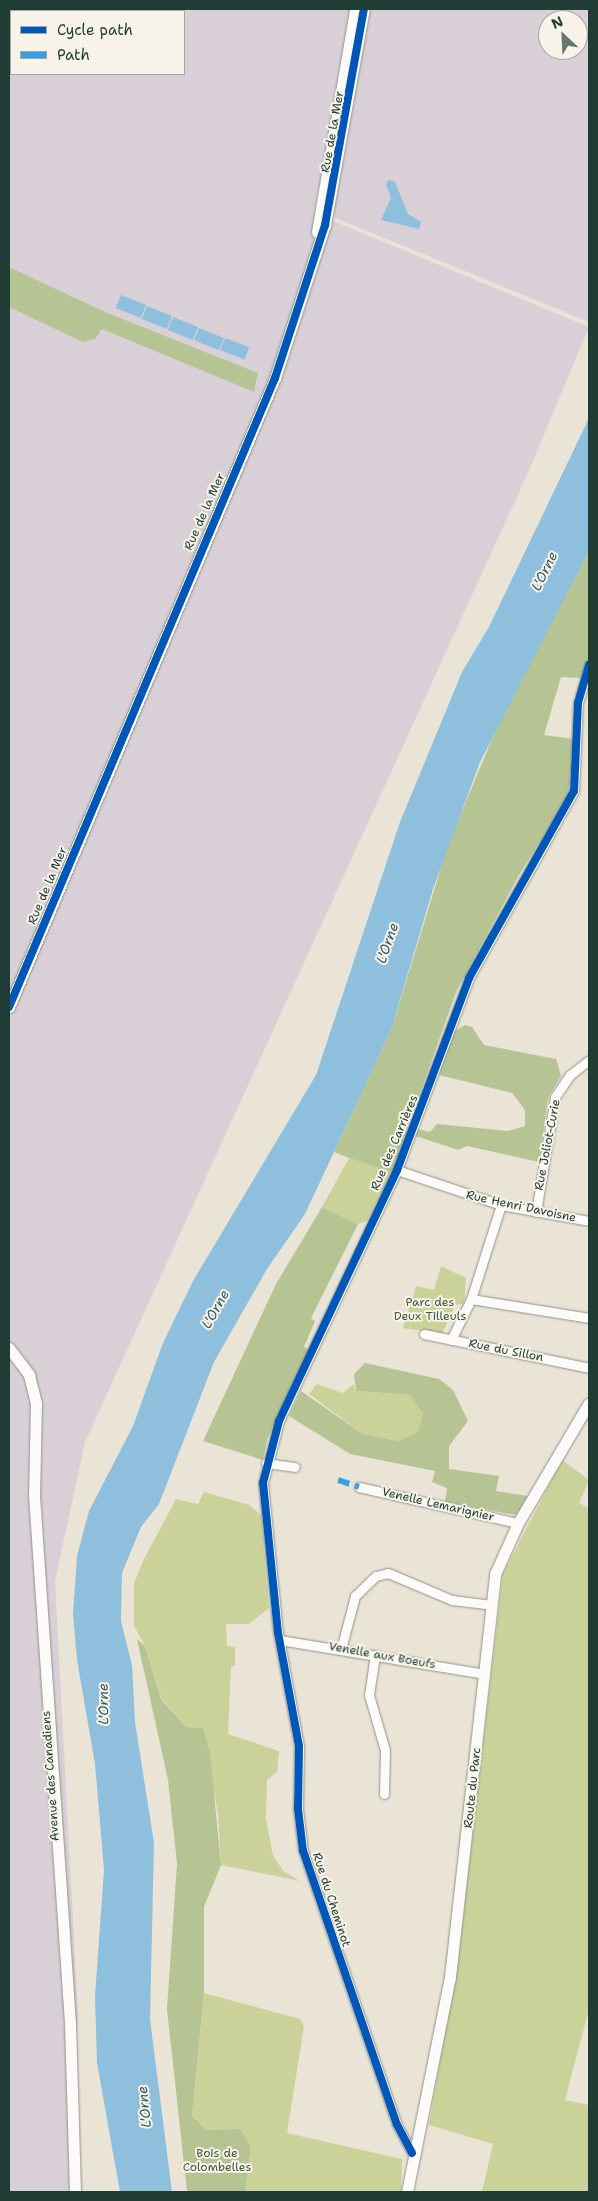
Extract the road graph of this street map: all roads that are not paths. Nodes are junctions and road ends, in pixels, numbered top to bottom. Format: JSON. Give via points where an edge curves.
{"nodes":[{"id":1,"x":355,"y":9,"type":"edge"},
{"id":2,"x":364,"y":9,"type":"edge"},
{"id":3,"x":317,"y":246,"type":"junction"},
{"id":4,"x":589,"y":666,"type":"edge"},
{"id":5,"x":9,"y":1007,"type":"edge"},
{"id":6,"x":589,"y":1060,"type":"edge"},
{"id":7,"x":397,"y":1170,"type":"junction"},
{"id":8,"x":501,"y":1205,"type":"junction"},
{"id":9,"x":536,"y":1212,"type":"junction"},
{"id":10,"x":589,"y":1221,"type":"edge"},
{"id":11,"x":471,"y":1299,"type":"junction"},
{"id":12,"x":589,"y":1318,"type":"edge"},
{"id":13,"x":424,"y":1334,"type":"dead end"},
{"id":14,"x":451,"y":1340,"type":"junction"},
{"id":15,"x":9,"y":1348,"type":"edge"},
{"id":16,"x":589,"y":1368,"type":"edge"},
{"id":17,"x":589,"y":1403,"type":"edge"},
{"id":18,"x":266,"y":1463,"type":"junction"},
{"id":19,"x":295,"y":1467,"type":"dead end"},
{"id":20,"x":359,"y":1487,"type":"dead end"},
{"id":21,"x":518,"y":1523,"type":"junction"},
{"id":22,"x":490,"y":1605,"type":"junction"},
{"id":23,"x":280,"y":1640,"type":"junction"},
{"id":24,"x":341,"y":1649,"type":"junction"},
{"id":25,"x":375,"y":1655,"type":"junction"},
{"id":26,"x":485,"y":1674,"type":"junction"},
{"id":27,"x":384,"y":1794,"type":"dead end"},
{"id":28,"x":412,"y":2153,"type":"junction"},
{"id":29,"x":75,"y":2192,"type":"edge"},
{"id":30,"x":407,"y":2192,"type":"edge"}],
"edges":[{"from":1,"to":3,"type":"street","name":"Rue de la Mer"},
{"from":2,"to":3,"type":"street","name":"Rue de la Mer","via":[[341,157]]},
{"from":3,"to":5,"type":"street","name":"Rue de la Mer","via":[[275,378]]},
{"from":4,"to":7,"type":"street","name":"Rue des Carrières","via":[[578,703],[574,791],[469,978]]},
{"from":6,"to":9,"type":"street","name":"Rue Joliot-Curie","via":[[570,1075],[555,1097]]},
{"from":7,"to":8,"type":"street","name":"Rue Henri Davoisne"},
{"from":7,"to":18,"type":"street","name":"Rue des Carrières","via":[[280,1422]]},
{"from":8,"to":9,"type":"street","name":"Rue Henri Davoisne"},
{"from":8,"to":11,"type":"street"},
{"from":9,"to":10,"type":"street","name":"Rue Henri Davoisne"},
{"from":11,"to":12,"type":"street"},
{"from":11,"to":14,"type":"street"},
{"from":13,"to":14,"type":"street","name":"Rue du Sillon"},
{"from":14,"to":16,"type":"street","name":"Rue du Sillon"},
{"from":15,"to":29,"type":"street","name":"Avenue des Canadiens","via":[[22,1363],[36,1403],[34,1495],[70,2023]]},
{"from":17,"to":21,"type":"street","name":"Route du Parc"},
{"from":18,"to":19,"type":"street"},
{"from":18,"to":23,"type":"street","name":"Rue des Carrières","via":[[264,1483]]},
{"from":20,"to":21,"type":"street","name":"Venelle Lemarignier"},
{"from":21,"to":22,"type":"street","name":"Route du Parc","via":[[498,1562]]},
{"from":22,"to":24,"type":"street","via":[[452,1600],[388,1573],[376,1576],[355,1596]]},
{"from":22,"to":26,"type":"street","name":"Route du Parc"},
{"from":23,"to":24,"type":"street","name":"Venelle aux Boeufs"},
{"from":23,"to":28,"type":"street","name":"Rue du Cheminot","via":[[299,1746],[303,1851],[394,2116]]},
{"from":24,"to":25,"type":"street","name":"Venelle aux Boeufs"},
{"from":25,"to":26,"type":"street","name":"Venelle aux Boeufs"},
{"from":25,"to":27,"type":"street","via":[[370,1695],[385,1750]]},
{"from":26,"to":28,"type":"street","name":"Route du Parc","via":[[450,1977]]},
{"from":28,"to":30,"type":"street","name":"Route du Parc"}]}
